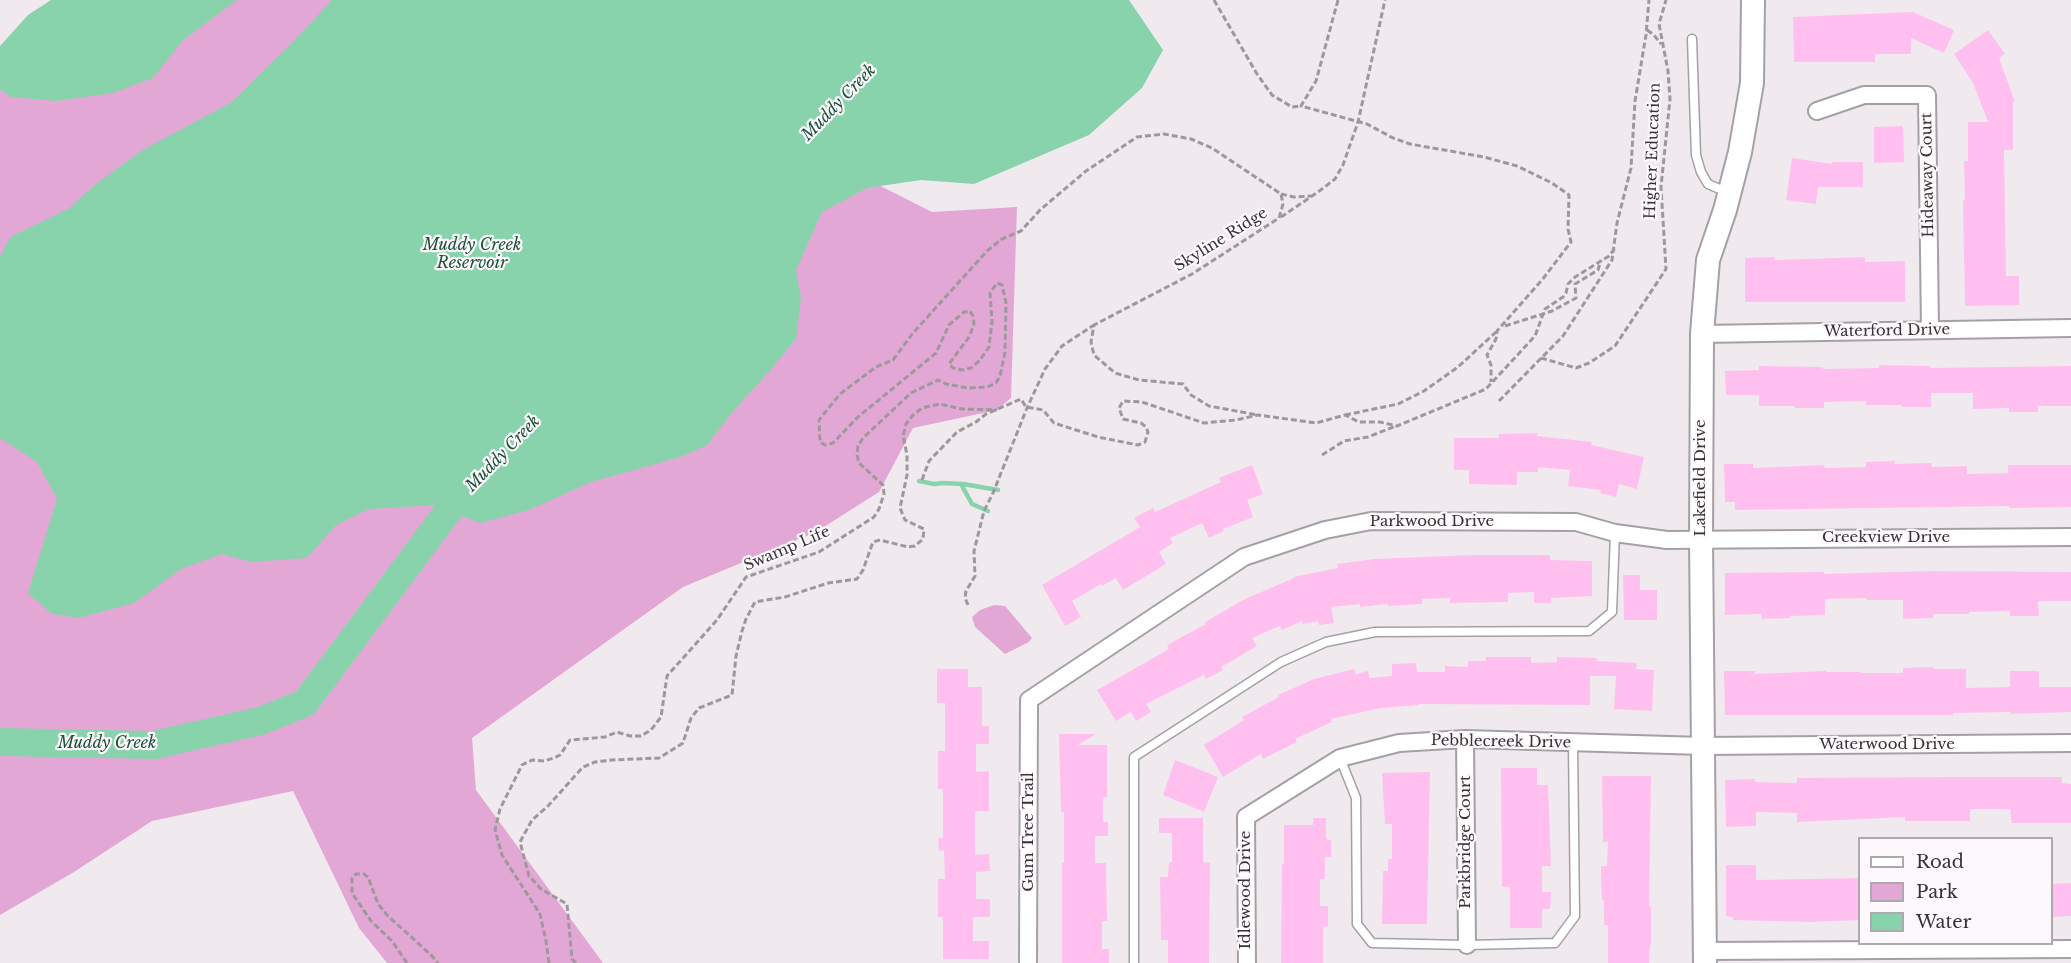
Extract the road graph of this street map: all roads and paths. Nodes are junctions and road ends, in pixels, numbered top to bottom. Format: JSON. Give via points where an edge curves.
{"nodes":[{"id":1,"x":1214,"y":0,"type":"edge"},
{"id":2,"x":1338,"y":0,"type":"edge"},
{"id":3,"x":1385,"y":0,"type":"edge"},
{"id":4,"x":1649,"y":0,"type":"edge"},
{"id":5,"x":1666,"y":0,"type":"edge"},
{"id":6,"x":1753,"y":0,"type":"edge"},
{"id":7,"x":1647,"y":30,"type":"junction"},
{"id":8,"x":1692,"y":39,"type":"dead end"},
{"id":9,"x":1662,"y":46,"type":"junction"},
{"id":10,"x":1301,"y":106,"type":"junction"},
{"id":11,"x":1817,"y":111,"type":"dead end"},
{"id":12,"x":1358,"y":122,"type":"junction"},
{"id":13,"x":1730,"y":193,"type":"junction"},
{"id":14,"x":1281,"y":194,"type":"junction"},
{"id":15,"x":1313,"y":196,"type":"junction"},
{"id":16,"x":1279,"y":218,"type":"junction"},
{"id":17,"x":1016,"y":233,"type":"joint"},
{"id":18,"x":1615,"y":248,"type":"junction"},
{"id":19,"x":1601,"y":260,"type":"junction"},
{"id":20,"x":1542,"y":314,"type":"junction"},
{"id":21,"x":1094,"y":325,"type":"junction"},
{"id":22,"x":1503,"y":326,"type":"junction"},
{"id":23,"x":2071,"y":328,"type":"edge"},
{"id":24,"x":1930,"y":330,"type":"junction"},
{"id":25,"x":1497,"y":331,"type":"junction"},
{"id":26,"x":1702,"y":334,"type":"junction"},
{"id":27,"x":1541,"y":358,"type":"junction"},
{"id":28,"x":1491,"y":383,"type":"junction"},
{"id":29,"x":1499,"y":401,"type":"dead end"},
{"id":30,"x":1027,"y":408,"type":"junction"},
{"id":31,"x":997,"y":410,"type":"junction"},
{"id":32,"x":1258,"y":415,"type":"junction"},
{"id":33,"x":1345,"y":415,"type":"junction"},
{"id":34,"x":1388,"y":423,"type":"junction"},
{"id":35,"x":1397,"y":426,"type":"junction"},
{"id":36,"x":1387,"y":430,"type":"junction"},
{"id":37,"x":1322,"y":455,"type":"dead end"},
{"id":38,"x":922,"y":480,"type":"dead end"},
{"id":39,"x":1615,"y":533,"type":"junction"},
{"id":40,"x":2071,"y":537,"type":"edge"},
{"id":41,"x":1701,"y":538,"type":"junction"},
{"id":42,"x":968,"y":605,"type":"dead end"},
{"id":43,"x":1029,"y":700,"type":"joint"},
{"id":44,"x":1465,"y":739,"type":"junction"},
{"id":45,"x":1574,"y":743,"type":"junction"},
{"id":46,"x":2071,"y":743,"type":"edge"},
{"id":47,"x":1703,"y":746,"type":"junction"},
{"id":48,"x":1340,"y":758,"type":"junction"},
{"id":49,"x":1246,"y":817,"type":"joint"},
{"id":50,"x":1467,"y":945,"type":"junction"},
{"id":51,"x":2071,"y":949,"type":"edge"},
{"id":52,"x":1704,"y":957,"type":"edge"},
{"id":53,"x":407,"y":963,"type":"edge"},
{"id":54,"x":438,"y":963,"type":"edge"},
{"id":55,"x":549,"y":963,"type":"edge"},
{"id":56,"x":576,"y":963,"type":"edge"},
{"id":57,"x":1028,"y":963,"type":"edge"},
{"id":58,"x":1134,"y":963,"type":"edge"},
{"id":59,"x":1247,"y":963,"type":"edge"}],
"edges":[{"from":1,"to":10,"type":"path","via":[[1272,95],[1292,107]]},
{"from":2,"to":10,"type":"path","via":[[1316,81]]},
{"from":3,"to":12,"type":"path"},
{"from":4,"to":7,"type":"path"},
{"from":5,"to":9,"type":"path","name":"Higher Education","via":[[1659,24]]},
{"from":6,"to":13,"type":"street","name":"Lakefield Drive","via":[[1752,83]]},
{"from":7,"to":9,"type":"path"},
{"from":7,"to":18,"type":"path","via":[[1635,101],[1631,168]]},
{"from":8,"to":13,"type":"lane","via":[[1696,155],[1708,184]]},
{"from":9,"to":27,"type":"path","name":"Higher Education","via":[[1670,99],[1661,187],[1666,269],[1615,346],[1576,368]]},
{"from":10,"to":12,"type":"path"},
{"from":11,"to":24,"type":"street","name":"Hideaway Court","via":[[1864,95],[1927,95]]},
{"from":12,"to":15,"type":"path","via":[[1335,179]]},
{"from":12,"to":22,"type":"path","via":[[1410,144],[1516,166],[1569,195],[1571,242]]},
{"from":13,"to":26,"type":"street","name":"Lakefield Drive","via":[[1708,260]]},
{"from":14,"to":15,"type":"path"},
{"from":14,"to":16,"type":"path","name":"Skyline Ridge"},
{"from":14,"to":17,"type":"path","name":"Skyline Ridge","via":[[1212,148],[1191,139],[1164,134],[1137,137],[1086,171]]},
{"from":15,"to":16,"type":"path"},
{"from":16,"to":21,"type":"path","name":"Skyline Ridge","via":[[1192,274]]},
{"from":17,"to":55,"type":"path","name":"Swamp Life","via":[[1002,239],[973,265],[892,360],[840,394],[819,420],[820,442],[833,443],[858,417],[936,353],[949,326],[970,311],[974,324],[969,337],[949,364],[962,370],[971,368],[989,346],[990,293],[998,283],[1002,285],[1006,303],[1005,353],[996,383],[968,388],[938,380],[912,393],[858,446],[859,463],[883,485],[884,495],[874,517],[819,552],[746,577],[717,620],[667,676],[661,717],[651,730],[641,736],[617,732],[570,740],[560,755],[522,765],[500,809],[495,830],[502,855],[540,914]]},
{"from":18,"to":19,"type":"path"},
{"from":18,"to":27,"type":"path","via":[[1609,266],[1563,336]]},
{"from":19,"to":20,"type":"path","via":[[1575,277],[1563,297]]},
{"from":19,"to":20,"type":"path","via":[[1598,270],[1575,284],[1576,298]]},
{"from":20,"to":22,"type":"path"},
{"from":20,"to":28,"type":"path","via":[[1535,336]]},
{"from":21,"to":30,"type":"path","name":"Skyline Ridge","via":[[1062,346],[1045,369]]},
{"from":21,"to":32,"type":"path","via":[[1094,355],[1115,373],[1139,380],[1183,384],[1191,395],[1209,406]]},
{"from":22,"to":25,"type":"path"},
{"from":23,"to":24,"type":"street","name":"Waterford Drive"},
{"from":24,"to":26,"type":"street","name":"Waterford Drive"},
{"from":25,"to":28,"type":"path","via":[[1487,355]]},
{"from":25,"to":33,"type":"path","via":[[1458,367],[1424,391],[1398,404]]},
{"from":26,"to":41,"type":"street","name":"Lakefield Drive"},
{"from":27,"to":29,"type":"path"},
{"from":28,"to":35,"type":"path","via":[[1480,392]]},
{"from":30,"to":31,"type":"path","via":[[1022,399]]},
{"from":30,"to":32,"type":"path","via":[[1043,410],[1054,423],[1068,428],[1138,445],[1145,442],[1148,432],[1141,423],[1123,419],[1119,408],[1123,401],[1143,402],[1204,423]]},
{"from":30,"to":42,"type":"path","name":"Skyline Ridge","via":[[984,510],[974,551],[975,576],[966,591]]},
{"from":31,"to":38,"type":"path","via":[[948,439],[930,461]]},
{"from":31,"to":56,"type":"path","via":[[962,410],[940,404],[922,408],[913,415],[903,436],[908,475],[900,508],[905,520],[924,529],[922,539],[908,548],[880,540],[873,542],[857,579],[755,602],[742,631],[732,695],[699,708],[691,718],[683,743],[659,758],[595,762],[583,767],[532,820],[520,842],[529,876],[542,890],[567,904],[569,941]]},
{"from":32,"to":33,"type":"path","via":[[1316,423]]},
{"from":33,"to":34,"type":"path","via":[[1359,422]]},
{"from":34,"to":35,"type":"path"},
{"from":34,"to":36,"type":"path"},
{"from":35,"to":36,"type":"path"},
{"from":36,"to":37,"type":"path","via":[[1344,441]]},
{"from":39,"to":41,"type":"street","name":"Parkwood Drive","via":[[1666,540]]},
{"from":39,"to":43,"type":"street","name":"Parkwood Drive","via":[[1576,522],[1371,521],[1325,530],[1244,557]]},
{"from":39,"to":58,"type":"lane","via":[[1612,612],[1589,631],[1375,632],[1326,642],[1281,662],[1134,757]]},
{"from":40,"to":41,"type":"street","name":"Creekview Drive"},
{"from":41,"to":47,"type":"street","name":"Lakefield Drive"},
{"from":43,"to":57,"type":"street","name":"Gum Tree Trail"},
{"from":44,"to":45,"type":"street","name":"Pebblecreek Drive"},
{"from":44,"to":48,"type":"street","name":"Pebblecreek Drive","via":[[1399,743]]},
{"from":44,"to":50,"type":"street","name":"Parkbridge Court"},
{"from":45,"to":47,"type":"street","name":"Pebblecreek Drive"},
{"from":45,"to":50,"type":"lane","via":[[1575,916],[1555,943]]},
{"from":46,"to":47,"type":"street","name":"Waterwood Drive"},
{"from":47,"to":52,"type":"street","name":"Lakefield Drive"},
{"from":48,"to":49,"type":"street","name":"Pebblecreek Drive"},
{"from":48,"to":50,"type":"lane","via":[[1356,798],[1357,924],[1372,943]]},
{"from":49,"to":59,"type":"street","name":"Idlewood Drive"},
{"from":51,"to":52,"type":"street"},
{"from":53,"to":54,"type":"path","via":[[352,892],[356,873],[368,877],[378,904]]}]}
